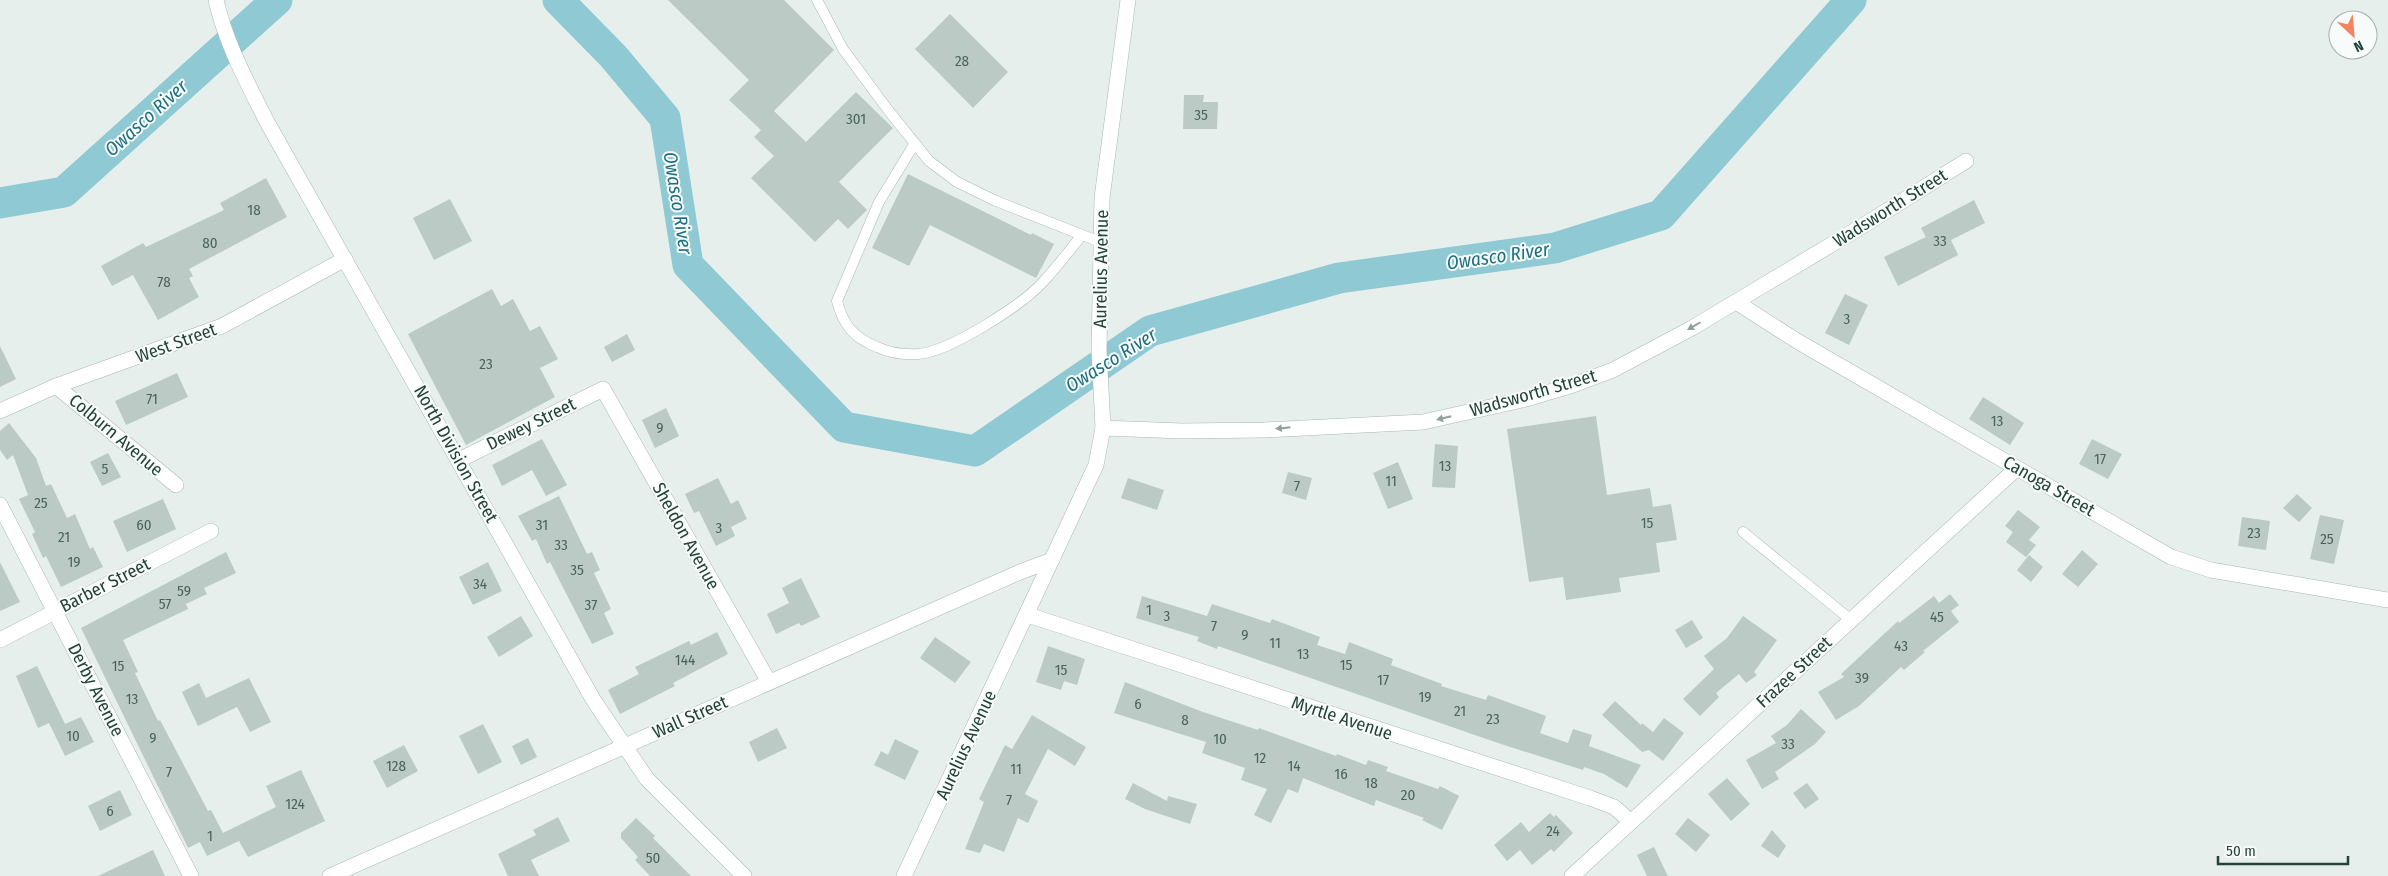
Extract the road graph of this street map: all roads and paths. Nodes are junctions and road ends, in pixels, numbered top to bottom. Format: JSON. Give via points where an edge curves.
{"nodes":[{"id":1,"x":216,"y":0,"type":"edge"},
{"id":2,"x":817,"y":0,"type":"edge"},
{"id":3,"x":1128,"y":0,"type":"edge"},
{"id":4,"x":915,"y":143,"type":"junction"},
{"id":5,"x":1966,"y":160,"type":"dead end"},
{"id":6,"x":1082,"y":235,"type":"junction"},
{"id":7,"x":1100,"y":242,"type":"junction"},
{"id":8,"x":345,"y":259,"type":"junction"},
{"id":9,"x":1736,"y":302,"type":"junction"},
{"id":10,"x":56,"y":386,"type":"junction"},
{"id":11,"x":603,"y":389,"type":"joint"},
{"id":12,"x":0,"y":411,"type":"edge"},
{"id":13,"x":1102,"y":428,"type":"junction"},
{"id":14,"x":459,"y":460,"type":"junction"},
{"id":15,"x":2016,"y":468,"type":"junction"},
{"id":16,"x":176,"y":485,"type":"dead end"},
{"id":17,"x":0,"y":505,"type":"edge"},
{"id":18,"x":211,"y":531,"type":"dead end"},
{"id":19,"x":1743,"y":532,"type":"dead end"},
{"id":20,"x":1052,"y":560,"type":"junction"},
{"id":21,"x":2388,"y":600,"type":"edge"},
{"id":22,"x":56,"y":611,"type":"junction"},
{"id":23,"x":1028,"y":615,"type":"junction"},
{"id":24,"x":1851,"y":620,"type":"junction"},
{"id":25,"x":0,"y":640,"type":"edge"},
{"id":26,"x":769,"y":682,"type":"junction"},
{"id":27,"x":623,"y":746,"type":"junction"},
{"id":28,"x":1631,"y":822,"type":"junction"},
{"id":29,"x":191,"y":876,"type":"edge"},
{"id":30,"x":330,"y":876,"type":"edge"},
{"id":31,"x":744,"y":876,"type":"edge"},
{"id":32,"x":904,"y":876,"type":"edge"},
{"id":33,"x":1572,"y":876,"type":"edge"}],
"edges":[{"from":1,"to":8,"type":"street","name":"North Division Street","via":[[234,54],[267,122]]},
{"from":2,"to":4,"type":"lane","via":[[843,49]]},
{"from":3,"to":7,"type":"street","name":"Aurelius Avenue","via":[[1102,198]]},
{"from":4,"to":6,"type":"lane","via":[[930,161],[957,182]]},
{"from":4,"to":6,"type":"lane","via":[[879,202],[837,301],[845,322],[860,341],[890,352],[920,354],[964,339],[1042,284]]},
{"from":5,"to":9,"type":"street","name":"Wadsworth Street"},
{"from":6,"to":7,"type":"lane"},
{"from":7,"to":13,"type":"street","name":"Aurelius Avenue"},
{"from":8,"to":10,"type":"street","name":"West Street","via":[[222,326]]},
{"from":8,"to":14,"type":"street","name":"North Division Street"},
{"from":9,"to":13,"type":"street","name":"Wadsworth Street","one_way":true,"via":[[1613,370],[1526,399],[1436,420],[1264,430]]},
{"from":9,"to":15,"type":"street","name":"Canoga Street"},
{"from":10,"to":12,"type":"street","name":"West Street"},
{"from":10,"to":16,"type":"street","name":"Colburn Avenue"},
{"from":11,"to":14,"type":"street","name":"Dewey Street"},
{"from":11,"to":26,"type":"street","name":"Sheldon Avenue"},
{"from":13,"to":20,"type":"street","name":"Aurelius Avenue","via":[[1096,465]]},
{"from":14,"to":27,"type":"street","name":"North Division Street","via":[[594,701]]},
{"from":15,"to":21,"type":"street","name":"Canoga Street","via":[[2183,562],[2211,570]]},
{"from":15,"to":24,"type":"street","name":"Frazee Street"},
{"from":17,"to":22,"type":"street","name":"Derby Avenue"},
{"from":18,"to":22,"type":"street","name":"Barber Street"},
{"from":19,"to":24,"type":"lane"},
{"from":20,"to":23,"type":"street","name":"Aurelius Avenue"},
{"from":20,"to":26,"type":"street","name":"Wall Street"},
{"from":22,"to":25,"type":"street","name":"Barber Street"},
{"from":22,"to":29,"type":"street","name":"Derby Avenue"},
{"from":23,"to":28,"type":"street","name":"Myrtle Avenue","via":[[1590,798],[1614,807]]},
{"from":23,"to":32,"type":"street","name":"Aurelius Avenue"},
{"from":24,"to":28,"type":"street","name":"Frazee Street"},
{"from":26,"to":27,"type":"street","name":"Wall Street"},
{"from":27,"to":30,"type":"street","name":"Wall Street"},
{"from":27,"to":31,"type":"street","name":"North Division Street","via":[[647,779]]},
{"from":28,"to":33,"type":"street","name":"Frazee Street"}]}
